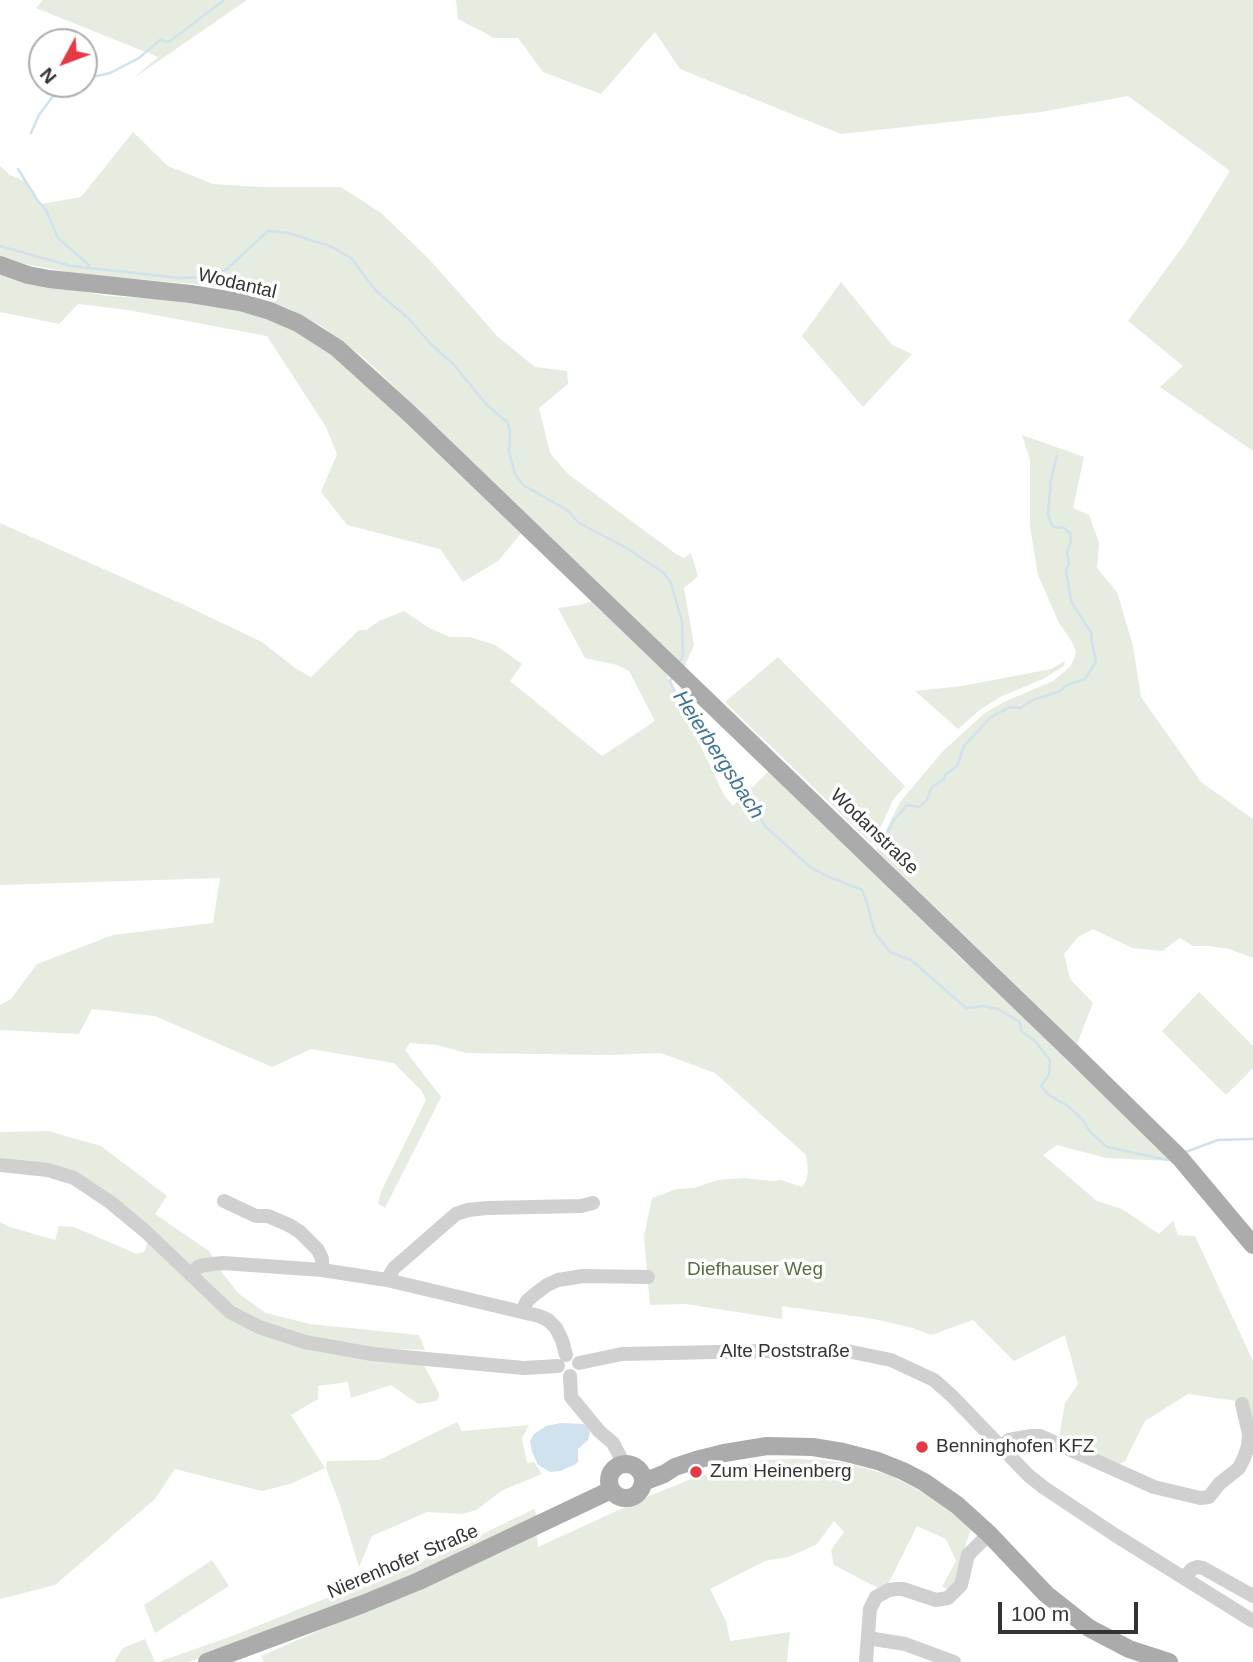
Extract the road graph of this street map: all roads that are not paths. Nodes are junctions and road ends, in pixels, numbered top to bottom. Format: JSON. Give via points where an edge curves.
{"nodes":[{"id":1,"x":0,"y":265,"type":"edge"},
{"id":2,"x":456,"y":459,"type":"joint"},
{"id":3,"x":0,"y":1165,"type":"edge"},
{"id":4,"x":225,"y":1201,"type":"dead end"},
{"id":5,"x":593,"y":1203,"type":"dead end"},
{"id":6,"x":1253,"y":1245,"type":"edge"},
{"id":7,"x":322,"y":1270,"type":"junction"},
{"id":8,"x":192,"y":1275,"type":"junction"},
{"id":9,"x":648,"y":1277,"type":"dead end"},
{"id":10,"x":387,"y":1280,"type":"junction"},
{"id":11,"x":522,"y":1311,"type":"junction"},
{"id":12,"x":562,"y":1360,"type":"junction"},
{"id":13,"x":575,"y":1370,"type":"junction"},
{"id":14,"x":1242,"y":1404,"type":"dead end"},
{"id":15,"x":1002,"y":1446,"type":"junction"},
{"id":16,"x":630,"y":1471,"type":"junction"},
{"id":17,"x":611,"y":1490,"type":"junction"},
{"id":18,"x":989,"y":1534,"type":"junction"},
{"id":19,"x":1184,"y":1578,"type":"junction"},
{"id":20,"x":1253,"y":1596,"type":"edge"},
{"id":21,"x":1253,"y":1621,"type":"edge"},
{"id":22,"x":868,"y":1638,"type":"junction"},
{"id":23,"x":206,"y":1662,"type":"edge"},
{"id":24,"x":866,"y":1662,"type":"edge"},
{"id":25,"x":954,"y":1662,"type":"edge"},
{"id":26,"x":1169,"y":1662,"type":"edge"}],
"edges":[{"from":1,"to":2,"type":"main road","name":"Wodantal","via":[[49,279],[226,299],[284,316],[350,358]]},
{"from":2,"to":6,"type":"main road","name":"Wodanstraße","via":[[1176,1154]]},
{"from":3,"to":8,"type":"street","via":[[74,1178],[110,1202]]},
{"from":4,"to":7,"type":"street","via":[[300,1232],[318,1250]]},
{"from":5,"to":10,"type":"street","via":[[456,1214],[408,1255]]},
{"from":7,"to":8,"type":"street","via":[[209,1263]]},
{"from":7,"to":10,"type":"street"},
{"from":8,"to":12,"type":"street","via":[[230,1312],[305,1342],[372,1354],[524,1368]]},
{"from":9,"to":11,"type":"street","via":[[558,1280],[535,1294]]},
{"from":10,"to":11,"type":"street"},
{"from":11,"to":12,"type":"street","via":[[548,1320],[556,1328],[562,1340]]},
{"from":12,"to":13,"type":"street","via":[[560,1372]]},
{"from":13,"to":15,"type":"street","name":"Alte Poststraße","via":[[622,1354],[858,1352],[891,1360],[934,1380]]},
{"from":13,"to":16,"type":"street","via":[[571,1398],[613,1443]]},
{"from":14,"to":15,"type":"street","via":[[1249,1434],[1244,1458],[1209,1497],[1154,1488],[1040,1436],[1009,1440]]},
{"from":15,"to":19,"type":"street","name":"Alte Poststraße","via":[[1043,1487]]},
{"from":16,"to":17,"type":"main road","via":[[609,1478]]},
{"from":16,"to":17,"type":"main road","via":[[638,1493],[619,1496]]},
{"from":16,"to":18,"type":"main road","via":[[664,1474],[724,1453],[767,1446],[843,1452],[923,1482]]},
{"from":17,"to":23,"type":"main road","name":"Nierenhofer Straße","via":[[419,1581]]},
{"from":18,"to":22,"type":"street","via":[[968,1555],[961,1585],[948,1598],[936,1600],[903,1589],[876,1597],[870,1609]]},
{"from":18,"to":26,"type":"main road","via":[[1081,1623],[1121,1645]]},
{"from":19,"to":20,"type":"street","via":[[1192,1569],[1203,1568]]},
{"from":19,"to":21,"type":"street","name":"Alte Poststraße"},
{"from":22,"to":24,"type":"street"},
{"from":22,"to":25,"type":"street","via":[[905,1644]]}]}
